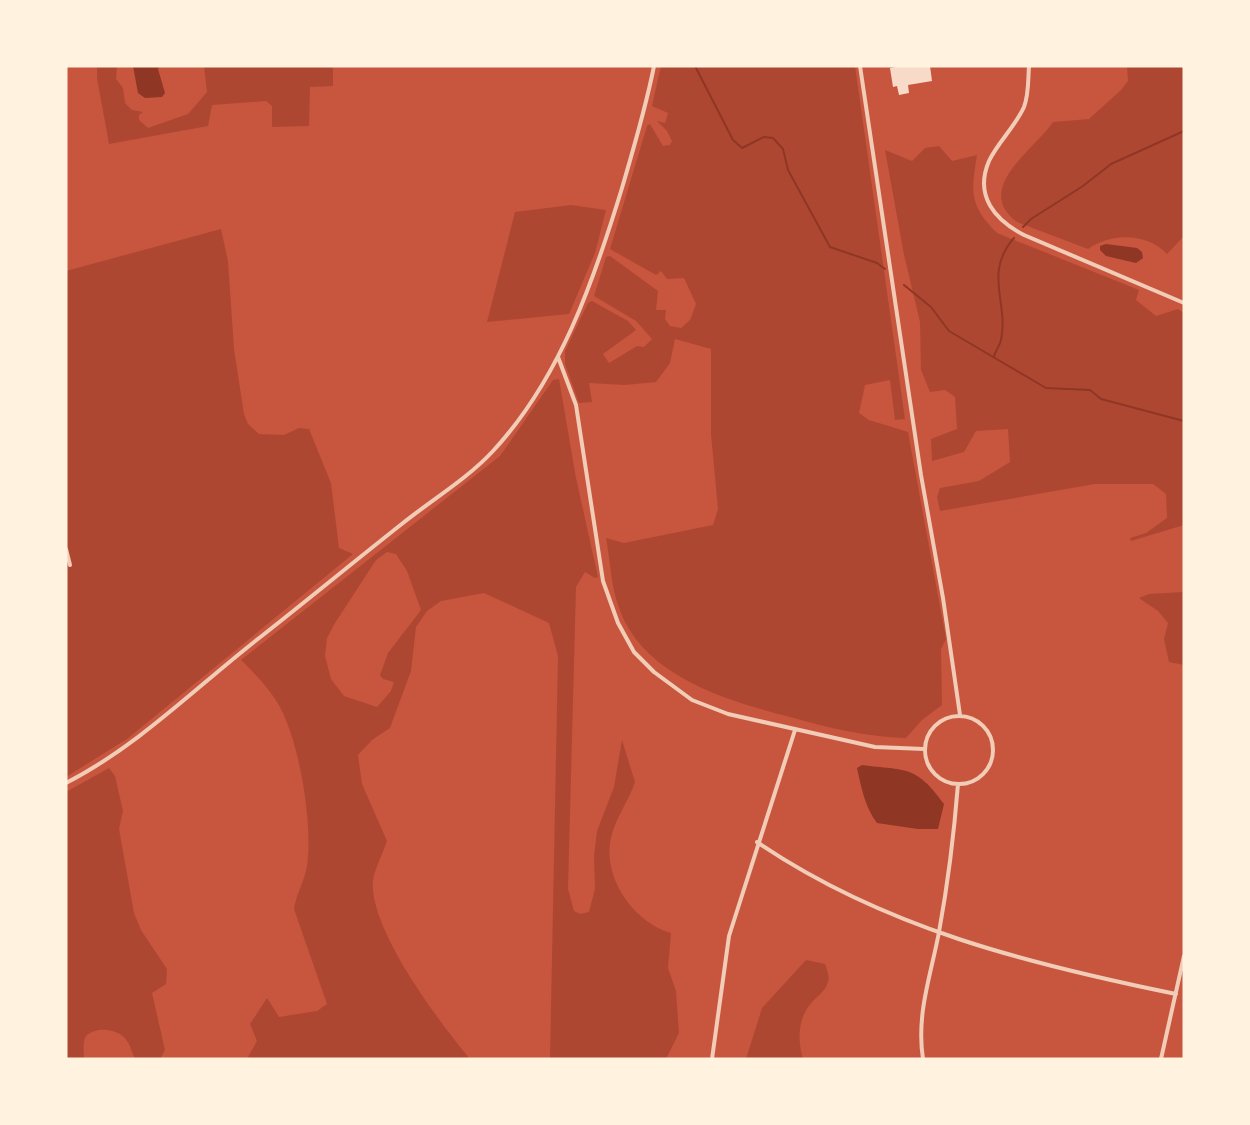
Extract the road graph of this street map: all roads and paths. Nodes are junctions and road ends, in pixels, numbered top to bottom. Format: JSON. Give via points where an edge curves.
{"nodes":[{"id":1,"x":654,"y":66,"type":"edge"},
{"id":2,"x":861,"y":66,"type":"edge"},
{"id":3,"x":1029,"y":66,"type":"edge"},
{"id":4,"x":1184,"y":303,"type":"edge"},
{"id":5,"x":558,"y":357,"type":"junction"},
{"id":6,"x":66,"y":549,"type":"edge"},
{"id":7,"x":70,"y":565,"type":"dead end"},
{"id":8,"x":960,"y":716,"type":"junction"},
{"id":9,"x":795,"y":730,"type":"junction"},
{"id":10,"x":924,"y":749,"type":"junction"},
{"id":11,"x":66,"y":783,"type":"edge"},
{"id":12,"x":958,"y":784,"type":"junction"},
{"id":13,"x":757,"y":842,"type":"junction"},
{"id":14,"x":939,"y":934,"type":"junction"},
{"id":15,"x":1184,"y":956,"type":"edge"},
{"id":16,"x":1176,"y":993,"type":"junction"},
{"id":17,"x":712,"y":1059,"type":"edge"},
{"id":18,"x":924,"y":1059,"type":"edge"},
{"id":19,"x":1161,"y":1059,"type":"edge"}],
"edges":[{"from":1,"to":5,"type":"street","via":[[606,240]]},
{"from":2,"to":8,"type":"street"},
{"from":3,"to":4,"type":"street","via":[[1025,105],[985,173],[986,196],[992,210],[1003,224],[1024,235]]},
{"from":5,"to":9,"type":"street","via":[[576,405],[603,581],[618,623],[634,652],[654,672],[693,699],[728,714]]},
{"from":5,"to":11,"type":"street","via":[[514,426],[474,470],[260,637],[135,741]]},
{"from":6,"to":7,"type":"street"},
{"from":8,"to":10,"type":"street","via":[[939,722],[931,729]]},
{"from":8,"to":12,"type":"street","via":[[978,721],[986,729],[993,748],[982,775]]},
{"from":9,"to":10,"type":"street","via":[[875,747]]},
{"from":9,"to":13,"type":"street"},
{"from":10,"to":12,"type":"street","via":[[929,768],[936,776]]},
{"from":12,"to":14,"type":"street"},
{"from":13,"to":14,"type":"street","via":[[815,880]]},
{"from":13,"to":17,"type":"street","via":[[729,936]]},
{"from":14,"to":16,"type":"street","via":[[1080,974]]},
{"from":14,"to":18,"type":"street","via":[[921,1012]]},
{"from":15,"to":16,"type":"street"},
{"from":16,"to":19,"type":"street"}]}
